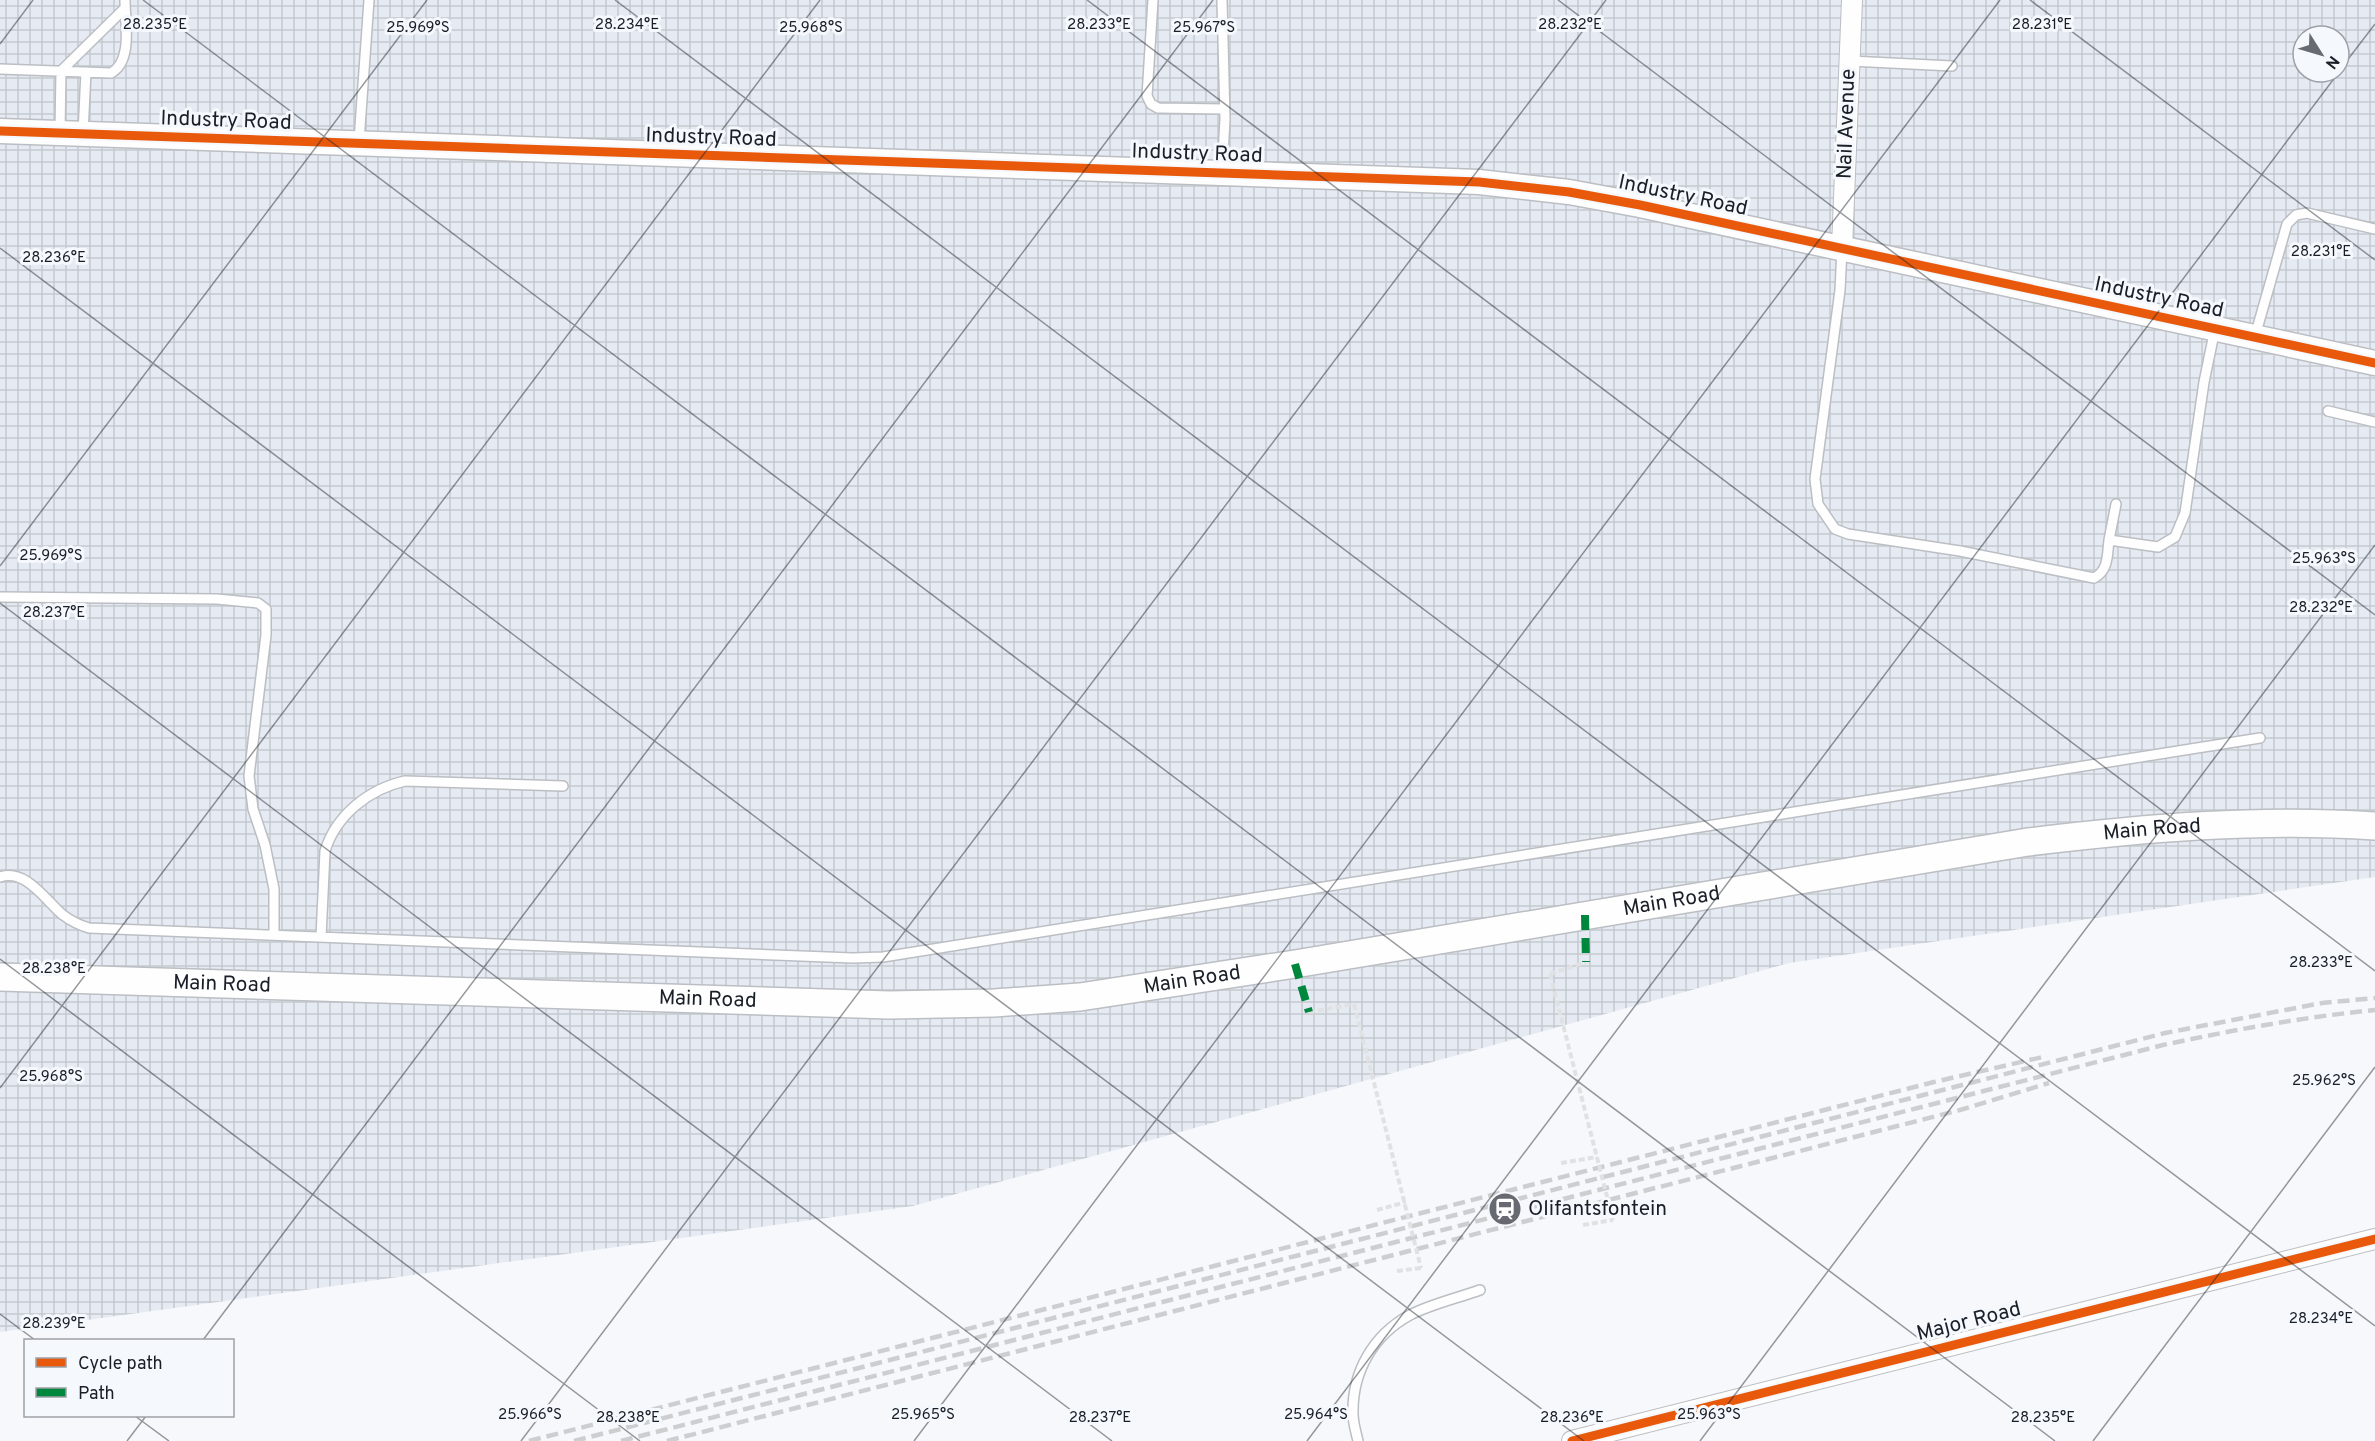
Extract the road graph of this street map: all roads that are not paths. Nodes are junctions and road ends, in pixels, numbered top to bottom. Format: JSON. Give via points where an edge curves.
{"nodes":[{"id":1,"x":369,"y":0,"type":"edge"},
{"id":2,"x":1153,"y":0,"type":"edge"},
{"id":3,"x":1222,"y":0,"type":"edge"},
{"id":4,"x":1852,"y":0,"type":"edge"},
{"id":5,"x":125,"y":4,"type":"edge"},
{"id":6,"x":1850,"y":61,"type":"junction"},
{"id":7,"x":1952,"y":66,"type":"dead end"},
{"id":8,"x":0,"y":69,"type":"edge"},
{"id":9,"x":61,"y":71,"type":"junction"},
{"id":10,"x":86,"y":72,"type":"junction"},
{"id":11,"x":1224,"y":109,"type":"junction"},
{"id":12,"x":0,"y":131,"type":"edge"},
{"id":13,"x":72,"y":134,"type":"junction"},
{"id":14,"x":358,"y":144,"type":"junction"},
{"id":15,"x":1222,"y":173,"type":"junction"},
{"id":16,"x":2375,"y":229,"type":"edge"},
{"id":17,"x":1842,"y":248,"type":"junction"},
{"id":18,"x":2215,"y":329,"type":"junction"},
{"id":19,"x":2255,"y":337,"type":"junction"},
{"id":20,"x":2375,"y":363,"type":"edge"},
{"id":21,"x":2328,"y":411,"type":"dead end"},
{"id":22,"x":2375,"y":422,"type":"edge"},
{"id":23,"x":2116,"y":504,"type":"dead end"},
{"id":24,"x":2109,"y":540,"type":"junction"},
{"id":25,"x":0,"y":597,"type":"edge"},
{"id":26,"x":2260,"y":738,"type":"dead end"},
{"id":27,"x":563,"y":786,"type":"dead end"},
{"id":28,"x":2375,"y":826,"type":"edge"},
{"id":29,"x":0,"y":877,"type":"edge"},
{"id":30,"x":274,"y":935,"type":"junction"},
{"id":31,"x":321,"y":937,"type":"junction"},
{"id":32,"x":0,"y":977,"type":"edge"},
{"id":33,"x":2375,"y":1239,"type":"edge"},
{"id":34,"x":1480,"y":1290,"type":"dead end"},
{"id":35,"x":1358,"y":1441,"type":"edge"},
{"id":36,"x":1572,"y":1441,"type":"edge"}],
"edges":[{"from":1,"to":14,"type":"lane"},
{"from":2,"to":11,"type":"lane","via":[[1147,96],[1151,104],[1158,108]]},
{"from":3,"to":11,"type":"lane"},
{"from":4,"to":6,"type":"street","name":"Nail Avenue"},
{"from":5,"to":9,"type":"lane"},
{"from":5,"to":10,"type":"lane","via":[[125,53],[119,69],[111,73]]},
{"from":6,"to":7,"type":"lane"},
{"from":6,"to":17,"type":"street","name":"Nail Avenue"},
{"from":8,"to":9,"type":"lane"},
{"from":9,"to":10,"type":"lane"},
{"from":9,"to":13,"type":"lane"},
{"from":10,"to":13,"type":"lane"},
{"from":11,"to":15,"type":"lane"},
{"from":12,"to":13,"type":"street","name":"Industry Road"},
{"from":13,"to":14,"type":"street","name":"Industry Road"},
{"from":14,"to":15,"type":"street","name":"Industry Road"},
{"from":15,"to":17,"type":"street","name":"Industry Road","via":[[1479,182],[1537,188],[1630,203]]},
{"from":16,"to":19,"type":"lane","via":[[2307,213],[2296,215],[2287,224]]},
{"from":17,"to":18,"type":"street","name":"Industry Road"},
{"from":17,"to":24,"type":"lane","via":[[1815,479],[1818,504],[1835,529],[2094,578],[2105,568]]},
{"from":18,"to":19,"type":"street","name":"Industry Road"},
{"from":18,"to":24,"type":"lane","via":[[2185,513],[2175,537],[2158,547]]},
{"from":19,"to":20,"type":"street","name":"Industry Road"},
{"from":21,"to":22,"type":"lane"},
{"from":23,"to":24,"type":"lane"},
{"from":25,"to":30,"type":"lane","via":[[217,599],[258,603],[266,609],[249,776],[253,809],[274,889]]},
{"from":26,"to":31,"type":"lane","via":[[883,957]]},
{"from":27,"to":31,"type":"lane","via":[[405,781],[375,792],[349,811],[328,840]]},
{"from":28,"to":32,"type":"main road","name":"Main Road","via":[[2229,824],[2028,842],[1294,964],[1034,1001],[889,1005]]},
{"from":29,"to":30,"type":"lane","via":[[21,879],[70,920],[89,928]]},
{"from":30,"to":31,"type":"lane"},
{"from":33,"to":36,"type":"street","name":"Major Road"},
{"from":34,"to":35,"type":"lane","via":[[1410,1315],[1369,1350],[1356,1382],[1352,1415]]}]}
